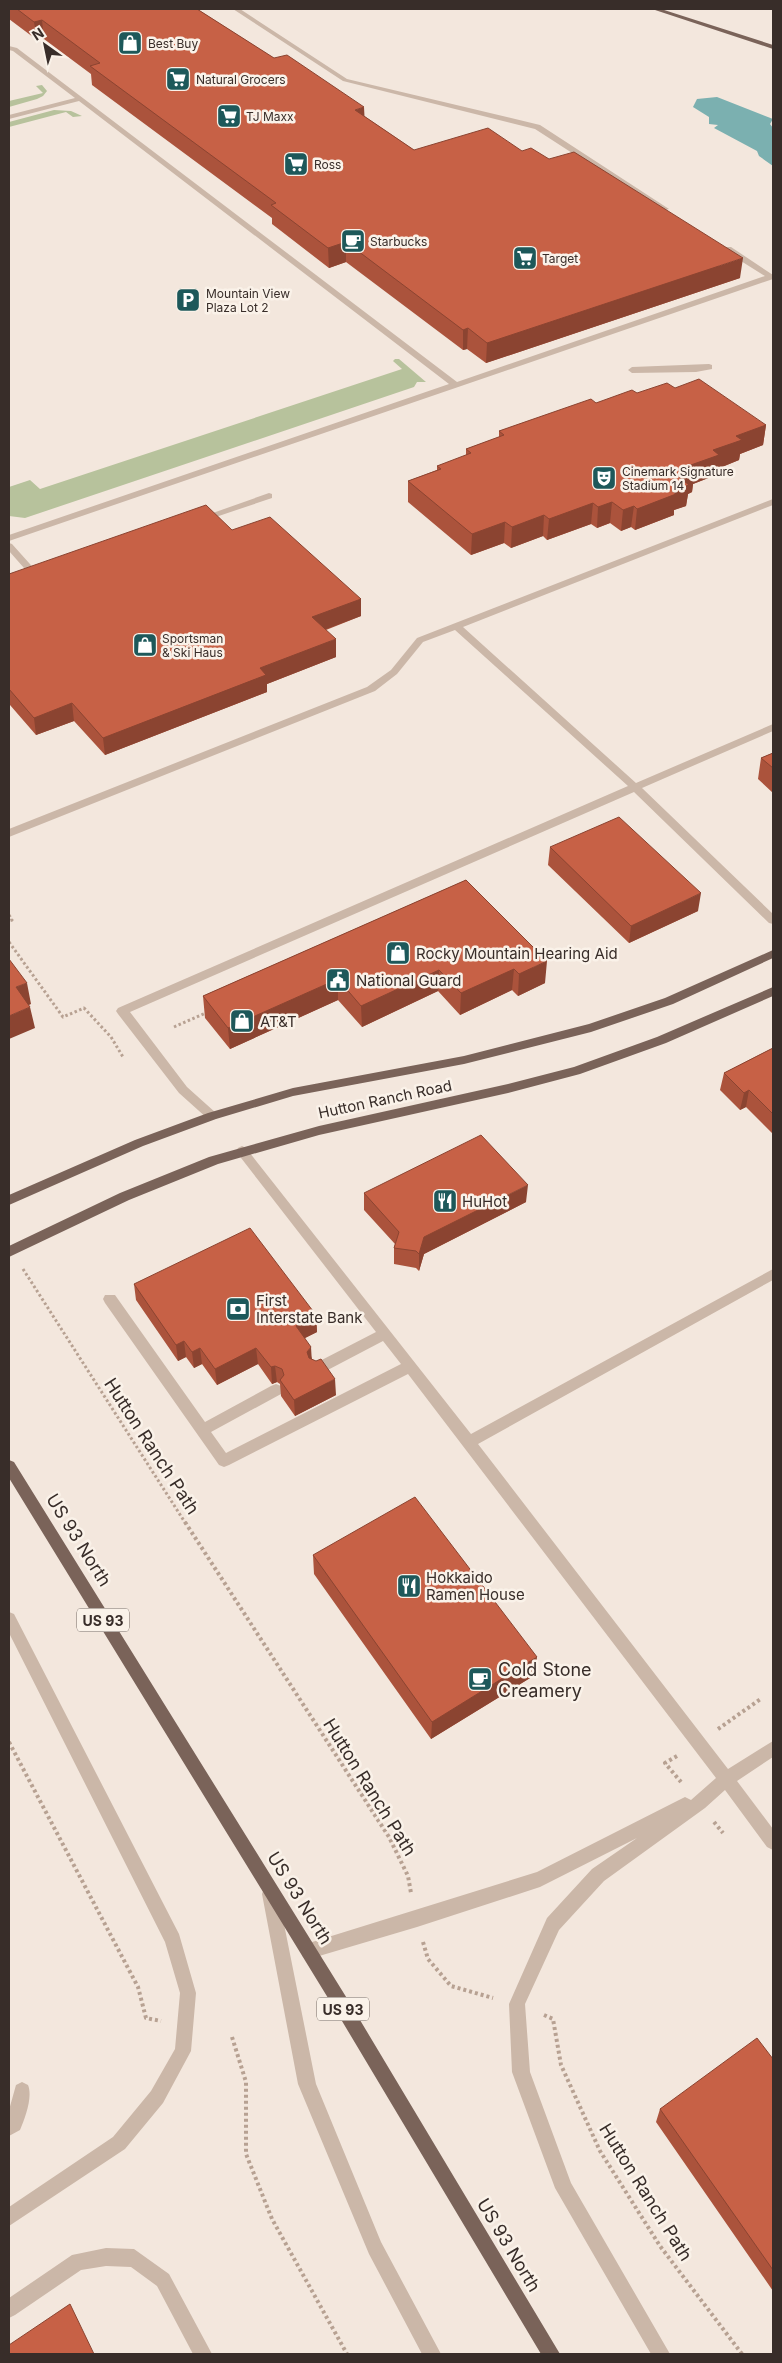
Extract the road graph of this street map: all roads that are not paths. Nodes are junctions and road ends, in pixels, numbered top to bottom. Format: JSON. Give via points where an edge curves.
{"nodes":[{"id":1,"x":236,"y":9,"type":"edge"},
{"id":2,"x":655,"y":9,"type":"edge"},
{"id":3,"x":773,"y":47,"type":"edge"},
{"id":4,"x":9,"y":48,"type":"edge"},
{"id":5,"x":77,"y":97,"type":"junction"},
{"id":6,"x":9,"y":112,"type":"edge"},
{"id":7,"x":9,"y":117,"type":"edge"},
{"id":8,"x":671,"y":212,"type":"edge"},
{"id":9,"x":721,"y":245,"type":"edge"},
{"id":10,"x":709,"y":367,"type":"dead end"},
{"id":11,"x":632,"y":370,"type":"dead end"},
{"id":12,"x":454,"y":384,"type":"junction"},
{"id":13,"x":269,"y":496,"type":"dead end"},
{"id":14,"x":773,"y":502,"type":"edge"},
{"id":15,"x":194,"y":521,"type":"edge"},
{"id":16,"x":9,"y":538,"type":"edge"},
{"id":17,"x":9,"y":546,"type":"edge"},
{"id":18,"x":35,"y":574,"type":"edge"},
{"id":19,"x":456,"y":626,"type":"junction"},
{"id":20,"x":773,"y":727,"type":"edge"},
{"id":21,"x":636,"y":787,"type":"junction"},
{"id":22,"x":9,"y":833,"type":"edge"},
{"id":23,"x":773,"y":920,"type":"edge"},
{"id":24,"x":773,"y":954,"type":"edge"},
{"id":25,"x":773,"y":991,"type":"edge"},
{"id":26,"x":212,"y":1116,"type":"junction"},
{"id":27,"x":242,"y":1151,"type":"junction"},
{"id":28,"x":9,"y":1200,"type":"edge"},
{"id":29,"x":11,"y":1251,"type":"edge"},
{"id":30,"x":773,"y":1274,"type":"edge"},
{"id":31,"x":110,"y":1299,"type":"dead end"},
{"id":32,"x":384,"y":1334,"type":"junction"},
{"id":33,"x":410,"y":1366,"type":"junction"},
{"id":34,"x":316,"y":1369,"type":"edge"},
{"id":35,"x":276,"y":1390,"type":"edge"},
{"id":36,"x":203,"y":1430,"type":"junction"},
{"id":37,"x":469,"y":1442,"type":"junction"},
{"id":38,"x":9,"y":1466,"type":"edge"},
{"id":39,"x":9,"y":1619,"type":"edge"},
{"id":40,"x":773,"y":1748,"type":"edge"},
{"id":41,"x":726,"y":1780,"type":"junction"},
{"id":42,"x":773,"y":1842,"type":"edge"},
{"id":43,"x":270,"y":1891,"type":"junction"},
{"id":44,"x":309,"y":1950,"type":"junction"},
{"id":45,"x":15,"y":2095,"type":"edge"},
{"id":46,"x":9,"y":2127,"type":"edge"},
{"id":47,"x":9,"y":2217,"type":"edge"},
{"id":48,"x":9,"y":2309,"type":"edge"},
{"id":49,"x":203,"y":2354,"type":"edge"},
{"id":50,"x":432,"y":2354,"type":"edge"},
{"id":51,"x":551,"y":2354,"type":"edge"},
{"id":52,"x":661,"y":2354,"type":"edge"}],
"edges":[{"from":1,"to":8,"type":"lane","via":[[346,80],[537,127]]},
{"from":2,"to":3,"type":"main road"},
{"from":4,"to":5,"type":"lane","via":[[15,49]]},
{"from":5,"to":6,"type":"lane"},
{"from":5,"to":7,"type":"lane"},
{"from":5,"to":12,"type":"lane"},
{"from":9,"to":12,"type":"lane","via":[[771,277]]},
{"from":10,"to":11,"type":"lane"},
{"from":12,"to":16,"type":"lane"},
{"from":13,"to":15,"type":"lane"},
{"from":14,"to":19,"type":"lane"},
{"from":17,"to":18,"type":"lane"},
{"from":19,"to":21,"type":"lane"},
{"from":19,"to":22,"type":"lane","via":[[420,640],[394,672],[371,689]]},
{"from":20,"to":21,"type":"lane"},
{"from":21,"to":23,"type":"lane"},
{"from":21,"to":26,"type":"lane","via":[[122,1011],[183,1090]]},
{"from":24,"to":26,"type":"main road","name":"Hutton Ranch Road","via":[[669,1001],[591,1028],[464,1060],[293,1092]]},
{"from":25,"to":27,"type":"main road","name":"Hutton Ranch Road","via":[[608,1061],[546,1079],[444,1104],[379,1115]]},
{"from":26,"to":28,"type":"main road","name":"Hutton Ranch Road","via":[[139,1143]]},
{"from":27,"to":29,"type":"main road","name":"Hutton Ranch Road","via":[[179,1175]]},
{"from":27,"to":32,"type":"lane"},
{"from":30,"to":37,"type":"lane"},
{"from":31,"to":36,"type":"lane"},
{"from":32,"to":33,"type":"lane"},
{"from":32,"to":34,"type":"lane"},
{"from":33,"to":36,"type":"lane","via":[[224,1462]]},
{"from":33,"to":37,"type":"lane"},
{"from":35,"to":36,"type":"lane"},
{"from":37,"to":41,"type":"lane"},
{"from":38,"to":43,"type":"main road","name":"US 93 North","number":"US 93"},
{"from":39,"to":47,"type":"lane","via":[[173,1940],[188,1993],[183,2051],[157,2097],[119,2143]]},
{"from":40,"to":41,"type":"lane"},
{"from":41,"to":42,"type":"lane"},
{"from":41,"to":44,"type":"lane","via":[[540,1879],[417,1920]]},
{"from":41,"to":52,"type":"lane","via":[[598,1875],[553,1924],[517,2004],[521,2072],[564,2188]]},
{"from":43,"to":44,"type":"main road","name":"US 93 North","number":"US 93"},
{"from":43,"to":50,"type":"lane","via":[[307,2084],[375,2248]]},
{"from":44,"to":51,"type":"main road","name":"US 93 North","number":"US 93"},
{"from":45,"to":46,"type":"lane","via":[[14,2124]]},
{"from":48,"to":49,"type":"lane","via":[[78,2262],[106,2257],[134,2258],[163,2280]]}]}
